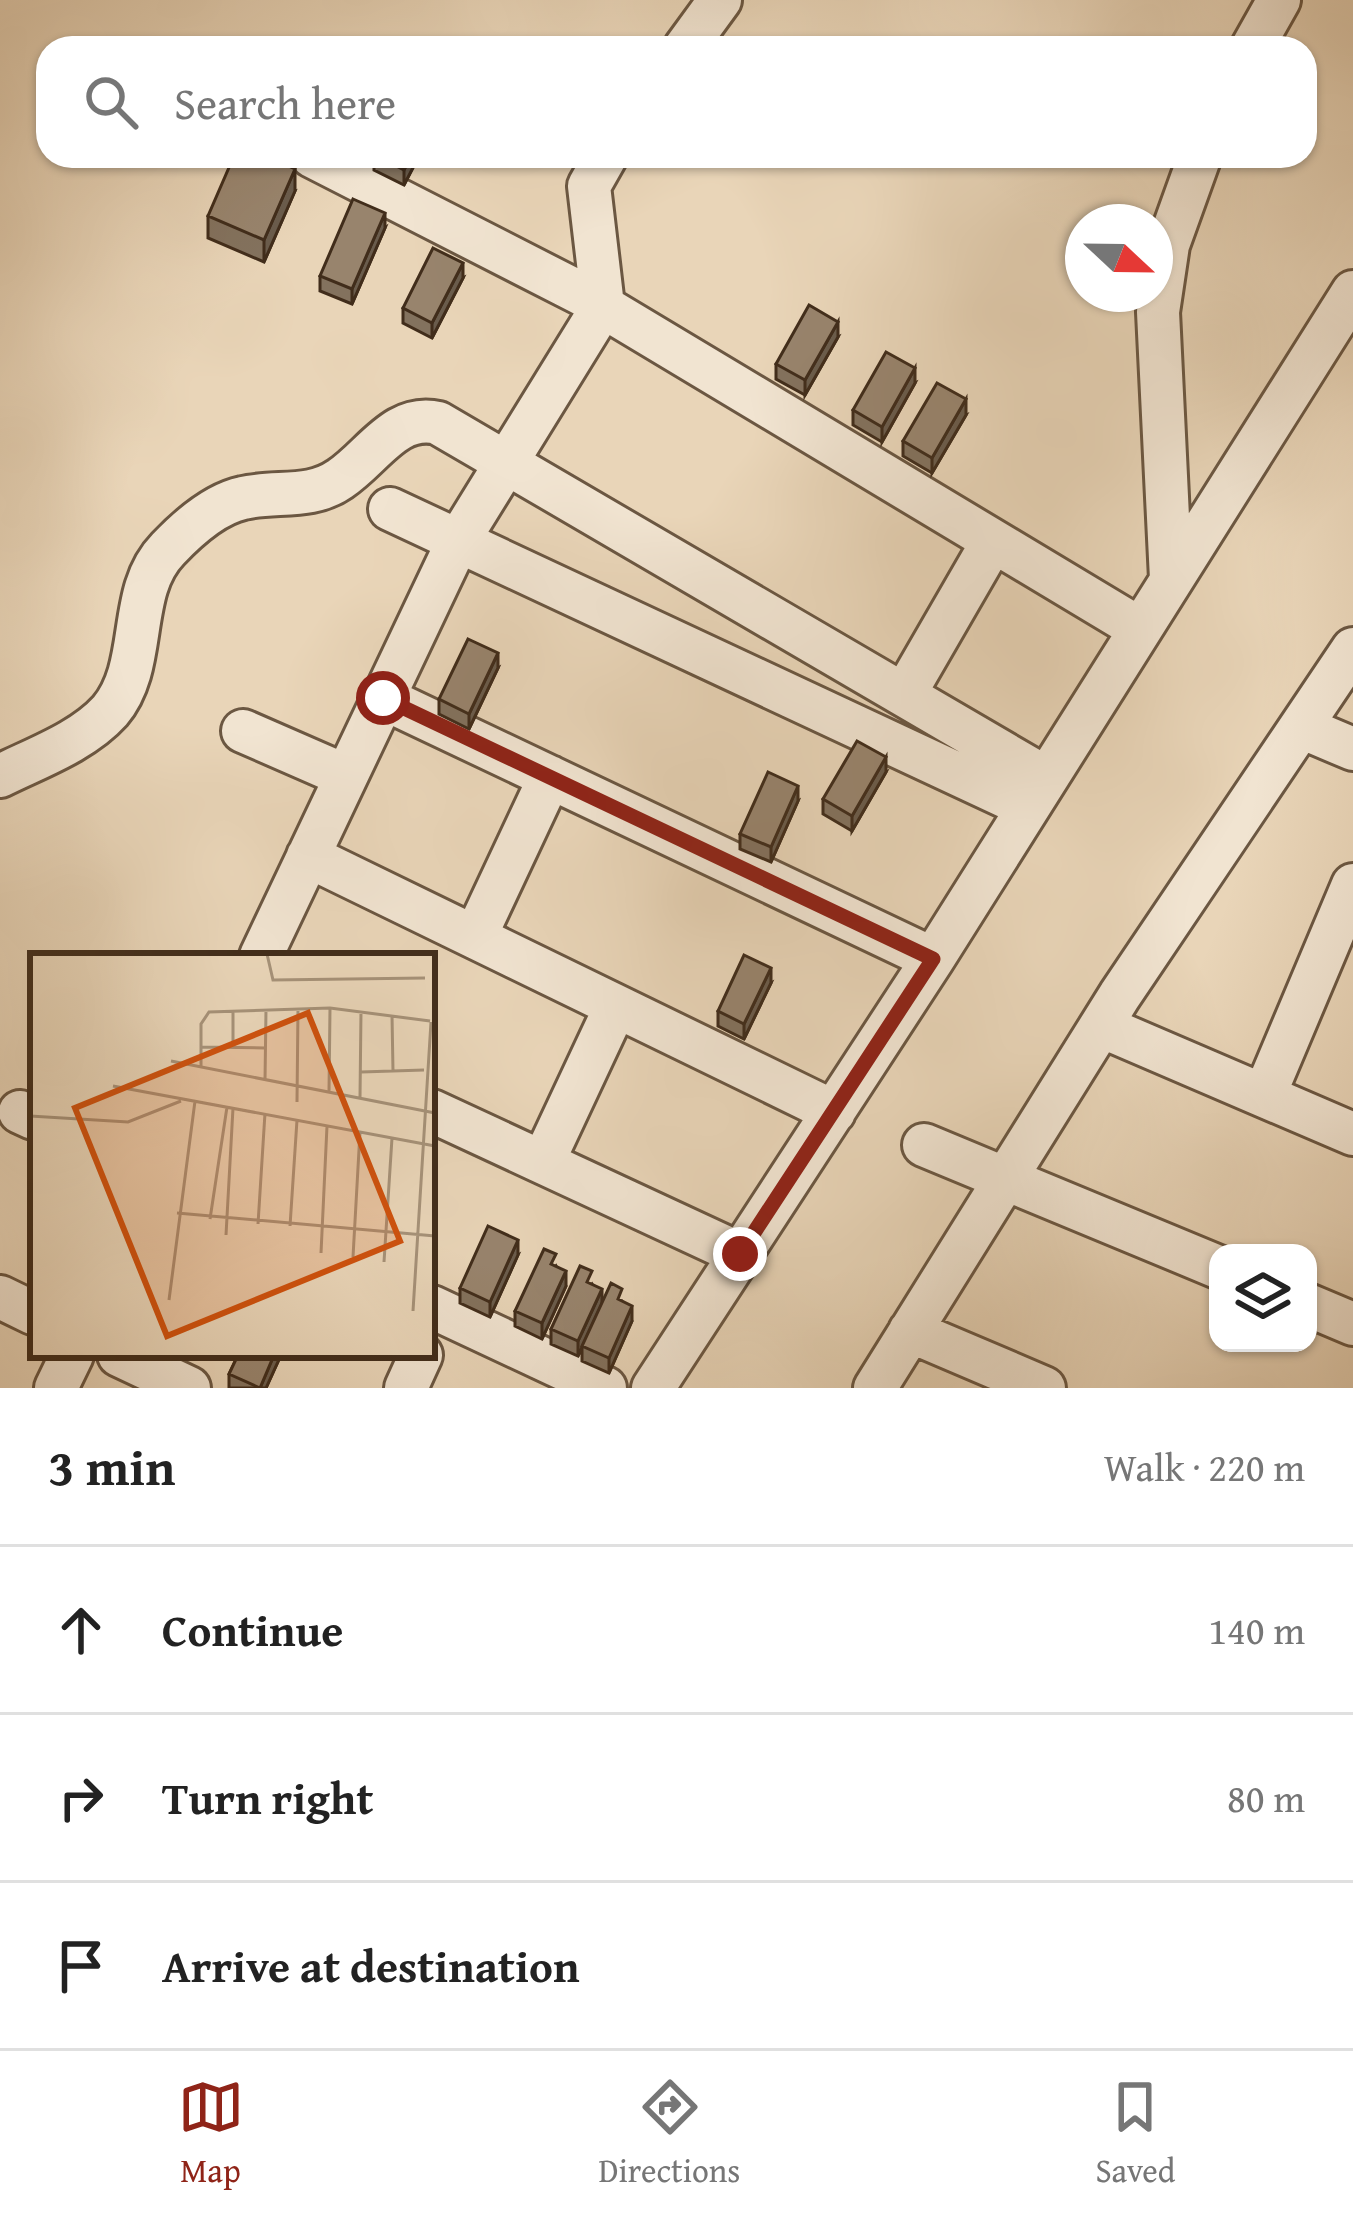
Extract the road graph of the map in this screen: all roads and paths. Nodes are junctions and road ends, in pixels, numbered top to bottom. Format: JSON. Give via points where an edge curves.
{"nodes":[{"id":1,"x":720,"y":0,"type":"edge"},
{"id":2,"x":1280,"y":0,"type":"edge"},
{"id":3,"x":694,"y":36,"type":"edge"},
{"id":4,"x":1259,"y":36,"type":"edge"},
{"id":5,"x":335,"y":168,"type":"edge"},
{"id":6,"x":599,"y":168,"type":"edge"},
{"id":7,"x":1196,"y":168,"type":"edge"},
{"id":8,"x":1353,"y":292,"type":"edge"},
{"id":9,"x":603,"y":307,"type":"junction"},
{"id":10,"x":505,"y":461,"type":"junction"},
{"id":11,"x":390,"y":509,"type":"dead end"},
{"id":12,"x":993,"y":541,"type":"junction"},
{"id":13,"x":458,"y":542,"type":"junction"},
{"id":14,"x":1172,"y":579,"type":"junction"},
{"id":15,"x":1140,"y":629,"type":"junction"},
{"id":16,"x":1353,"y":649,"type":"edge"},
{"id":17,"x":904,"y":695,"type":"junction"},
{"id":18,"x":383,"y":698,"type":"junction"},
{"id":19,"x":1301,"y":727,"type":"junction"},
{"id":20,"x":243,"y":730,"type":"dead end"},
{"id":21,"x":1353,"y":748,"type":"edge"},
{"id":22,"x":0,"y":776,"type":"edge"},
{"id":23,"x":346,"y":776,"type":"junction"},
{"id":24,"x":550,"y":777,"type":"junction"},
{"id":25,"x":1037,"y":793,"type":"junction"},
{"id":26,"x":308,"y":856,"type":"junction"},
{"id":27,"x":1353,"y":885,"type":"edge"},
{"id":28,"x":475,"y":937,"type":"junction"},
{"id":29,"x":1343,"y":937,"type":"edge"},
{"id":30,"x":262,"y":953,"type":"edge"},
{"id":31,"x":933,"y":959,"type":"junction"},
{"id":32,"x":616,"y":1006,"type":"junction"},
{"id":33,"x":1100,"y":1026,"type":"junction"},
{"id":34,"x":1264,"y":1096,"type":"junction"},
{"id":35,"x":435,"y":1112,"type":"edge"},
{"id":36,"x":834,"y":1112,"type":"junction"},
{"id":37,"x":1353,"y":1134,"type":"edge"},
{"id":38,"x":924,"y":1144,"type":"dead end"},
{"id":39,"x":543,"y":1162,"type":"junction"},
{"id":40,"x":1006,"y":1177,"type":"junction"},
{"id":41,"x":740,"y":1254,"type":"junction"},
{"id":42,"x":1209,"y":1263,"type":"edge"},
{"id":43,"x":0,"y":1297,"type":"edge"},
{"id":44,"x":1317,"y":1309,"type":"edge"},
{"id":45,"x":30,"y":1312,"type":"edge"},
{"id":46,"x":435,"y":1316,"type":"edge"},
{"id":47,"x":1353,"y":1324,"type":"edge"},
{"id":48,"x":910,"y":1331,"type":"junction"},
{"id":49,"x":71,"y":1358,"type":"edge"},
{"id":50,"x":125,"y":1358,"type":"edge"},
{"id":51,"x":420,"y":1358,"type":"edge"},
{"id":52,"x":56,"y":1388,"type":"edge"},
{"id":53,"x":189,"y":1388,"type":"edge"},
{"id":54,"x":406,"y":1388,"type":"edge"},
{"id":55,"x":605,"y":1388,"type":"edge"},
{"id":56,"x":653,"y":1388,"type":"edge"},
{"id":57,"x":874,"y":1388,"type":"edge"},
{"id":58,"x":1045,"y":1388,"type":"edge"}],
"edges":[{"from":1,"to":3,"type":"street"},
{"from":2,"to":4,"type":"street"},
{"from":5,"to":9,"type":"street"},
{"from":6,"to":9,"type":"street","via":[[589,186]]},
{"from":7,"to":14,"type":"street","via":[[1168,245],[1158,312]]},
{"from":8,"to":14,"type":"street"},
{"from":9,"to":10,"type":"street"},
{"from":9,"to":12,"type":"street"},
{"from":10,"to":13,"type":"street"},
{"from":10,"to":17,"type":"street"},
{"from":10,"to":22,"type":"street","via":[[438,423],[417,420],[326,488],[222,506],[153,568],[128,676],[110,710],[89,730]]},
{"from":11,"to":13,"type":"street"},
{"from":12,"to":15,"type":"street"},
{"from":12,"to":17,"type":"street"},
{"from":13,"to":18,"type":"street"},
{"from":13,"to":25,"type":"street"},
{"from":14,"to":15,"type":"street"},
{"from":15,"to":25,"type":"street"},
{"from":16,"to":19,"type":"street"},
{"from":17,"to":25,"type":"street"},
{"from":18,"to":23,"type":"street"},
{"from":18,"to":24,"type":"street"},
{"from":19,"to":21,"type":"street"},
{"from":19,"to":33,"type":"street"},
{"from":20,"to":23,"type":"street"},
{"from":23,"to":26,"type":"street"},
{"from":24,"to":28,"type":"street"},
{"from":24,"to":31,"type":"street"},
{"from":25,"to":31,"type":"street"},
{"from":26,"to":28,"type":"street"},
{"from":26,"to":30,"type":"street"},
{"from":27,"to":29,"type":"street"},
{"from":28,"to":32,"type":"street"},
{"from":29,"to":34,"type":"street"},
{"from":31,"to":36,"type":"street"},
{"from":32,"to":36,"type":"street"},
{"from":32,"to":39,"type":"street"},
{"from":33,"to":34,"type":"street"},
{"from":33,"to":40,"type":"street"},
{"from":34,"to":37,"type":"street"},
{"from":35,"to":39,"type":"street"},
{"from":36,"to":41,"type":"street"},
{"from":38,"to":40,"type":"street"},
{"from":39,"to":41,"type":"street"},
{"from":40,"to":42,"type":"street"},
{"from":40,"to":48,"type":"street"},
{"from":41,"to":56,"type":"street"},
{"from":43,"to":45,"type":"street"},
{"from":44,"to":47,"type":"street"},
{"from":46,"to":55,"type":"street"},
{"from":48,"to":57,"type":"street"},
{"from":48,"to":58,"type":"street"},
{"from":49,"to":52,"type":"street"},
{"from":50,"to":53,"type":"street"},
{"from":51,"to":54,"type":"street"}]}
